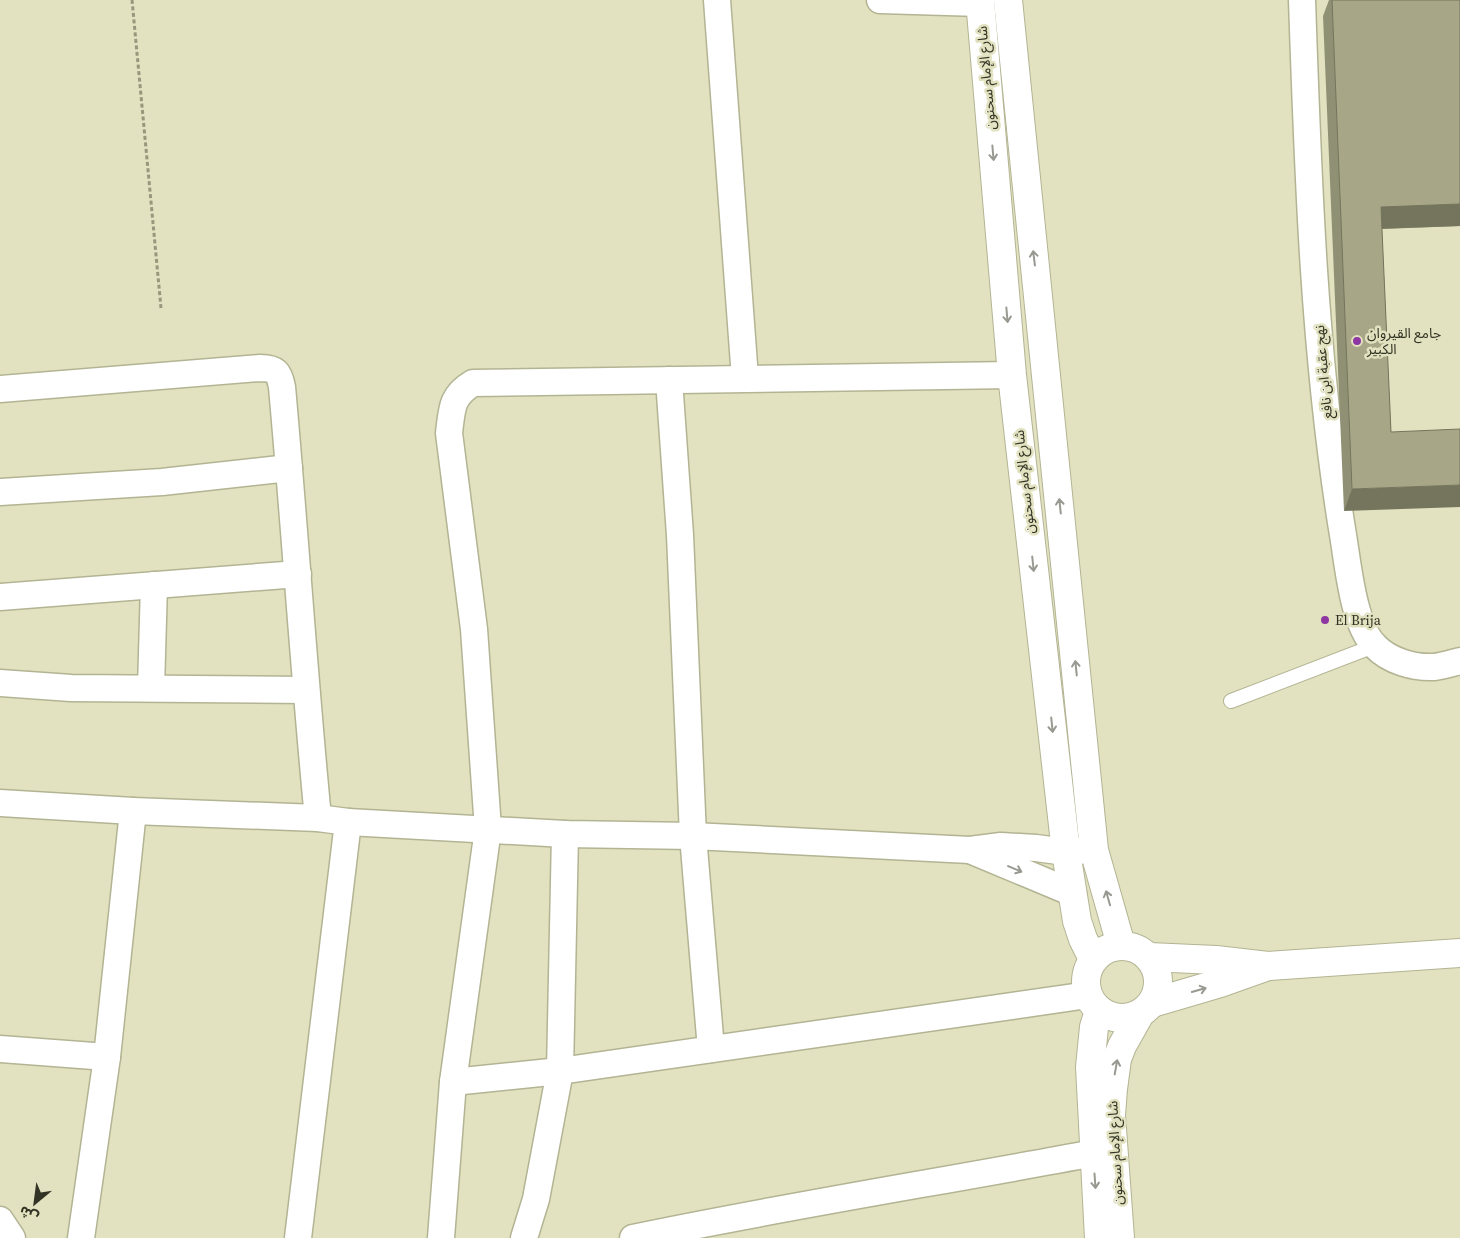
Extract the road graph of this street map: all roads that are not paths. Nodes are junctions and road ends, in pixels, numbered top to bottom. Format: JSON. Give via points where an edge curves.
{"nodes":[{"id":1,"x":717,"y":0,"type":"edge"},
{"id":2,"x":880,"y":0,"type":"edge"},
{"id":3,"x":1008,"y":0,"type":"edge"},
{"id":4,"x":1302,"y":0,"type":"edge"},
{"id":5,"x":980,"y":1,"type":"edge"},
{"id":6,"x":1012,"y":374,"type":"junction"},
{"id":7,"x":745,"y":378,"type":"junction"},
{"id":8,"x":669,"y":380,"type":"junction"},
{"id":9,"x":0,"y":389,"type":"edge"},
{"id":10,"x":289,"y":468,"type":"junction"},
{"id":11,"x":0,"y":492,"type":"edge"},
{"id":12,"x":298,"y":574,"type":"junction"},
{"id":13,"x":154,"y":585,"type":"junction"},
{"id":14,"x":0,"y":597,"type":"edge"},
{"id":15,"x":1374,"y":646,"type":"junction"},
{"id":16,"x":1460,"y":661,"type":"edge"},
{"id":17,"x":0,"y":683,"type":"edge"},
{"id":18,"x":150,"y":688,"type":"junction"},
{"id":19,"x":306,"y":690,"type":"junction"},
{"id":20,"x":1230,"y":701,"type":"dead end"},
{"id":21,"x":0,"y":802,"type":"edge"},
{"id":22,"x":133,"y":811,"type":"junction"},
{"id":23,"x":318,"y":818,"type":"junction"},
{"id":24,"x":348,"y":822,"type":"junction"},
{"id":25,"x":488,"y":829,"type":"junction"},
{"id":26,"x":565,"y":834,"type":"junction"},
{"id":27,"x":693,"y":836,"type":"junction"},
{"id":28,"x":970,"y":850,"type":"junction"},
{"id":29,"x":1094,"y":850,"type":"junction"},
{"id":30,"x":1066,"y":852,"type":"junction"},
{"id":31,"x":1073,"y":893,"type":"junction"},
{"id":32,"x":1121,"y":945,"type":"junction"},
{"id":33,"x":1460,"y":953,"type":"edge"},
{"id":34,"x":1150,"y":957,"type":"junction"},
{"id":35,"x":1093,"y":959,"type":"junction"},
{"id":36,"x":1268,"y":966,"type":"junction"},
{"id":37,"x":1093,"y":1003,"type":"junction"},
{"id":38,"x":1146,"y":1008,"type":"junction"},
{"id":39,"x":0,"y":1049,"type":"edge"},
{"id":40,"x":711,"y":1049,"type":"junction"},
{"id":41,"x":107,"y":1057,"type":"junction"},
{"id":42,"x":560,"y":1071,"type":"junction"},
{"id":43,"x":453,"y":1082,"type":"junction"},
{"id":44,"x":1094,"y":1153,"type":"junction"},
{"id":45,"x":0,"y":1220,"type":"edge"},
{"id":46,"x":12,"y":1238,"type":"edge"},
{"id":47,"x":81,"y":1238,"type":"edge"},
{"id":48,"x":298,"y":1238,"type":"edge"},
{"id":49,"x":440,"y":1238,"type":"edge"},
{"id":50,"x":524,"y":1238,"type":"edge"},
{"id":51,"x":633,"y":1238,"type":"edge"},
{"id":52,"x":1099,"y":1238,"type":"edge"},
{"id":53,"x":1120,"y":1238,"type":"edge"}],
"edges":[{"from":1,"to":7,"type":"street"},
{"from":2,"to":5,"type":"street"},
{"from":29,"to":3,"type":"main road","one_way":true},
{"from":4,"to":15,"type":"street","name":"نهج عقبة ابن نافع","via":[[1310,210],[1331,462],[1352,587],[1362,626]]},
{"from":5,"to":6,"type":"main road","name":"شارع الإمام سحنون","one_way":true},
{"from":6,"to":7,"type":"street"},
{"from":6,"to":30,"type":"main road","name":"شارع الإمام سحنون","one_way":true},
{"from":7,"to":8,"type":"street"},
{"from":8,"to":25,"type":"street","via":[[473,382],[462,389],[451,411],[450,433],[474,629]]},
{"from":8,"to":27,"type":"street","via":[[680,535]]},
{"from":9,"to":10,"type":"street","via":[[269,368],[280,377]]},
{"from":10,"to":11,"type":"street","via":[[162,482]]},
{"from":10,"to":12,"type":"street"},
{"from":12,"to":13,"type":"street"},
{"from":12,"to":19,"type":"street"},
{"from":13,"to":14,"type":"street"},
{"from":13,"to":18,"type":"street"},
{"from":15,"to":16,"type":"street","name":"نهج عقبة ابن نافع","via":[[1389,657],[1411,665],[1434,667]]},
{"from":15,"to":20,"type":"lane"},
{"from":17,"to":18,"type":"street","via":[[70,688]]},
{"from":18,"to":19,"type":"street"},
{"from":19,"to":23,"type":"street"},
{"from":21,"to":22,"type":"street"},
{"from":22,"to":23,"type":"street"},
{"from":22,"to":41,"type":"street"},
{"from":23,"to":24,"type":"street"},
{"from":24,"to":25,"type":"street"},
{"from":24,"to":48,"type":"street"},
{"from":25,"to":26,"type":"street"},
{"from":25,"to":43,"type":"street"},
{"from":26,"to":27,"type":"street"},
{"from":26,"to":42,"type":"street"},
{"from":27,"to":28,"type":"street"},
{"from":27,"to":40,"type":"street"},
{"from":28,"to":30,"type":"street","via":[[1001,846]]},
{"from":28,"to":31,"type":"street","one_way":true},
{"from":29,"to":30,"type":"street"},
{"from":32,"to":29,"type":"main road","one_way":true},
{"from":30,"to":31,"type":"main road","name":"شارع الإمام سحنون"},
{"from":31,"to":35,"type":"main road","name":"شارع الإمام سحنون","via":[[1077,921]]},
{"from":32,"to":34,"type":"main road","via":[[1137,948]]},
{"from":32,"to":35,"type":"main road","via":[[1105,949]]},
{"from":33,"to":36,"type":"main road"},
{"from":34,"to":36,"type":"main road"},
{"from":34,"to":38,"type":"main road","via":[[1157,972],[1158,987]]},
{"from":35,"to":37,"type":"main road","via":[[1085,982]]},
{"from":38,"to":36,"type":"main road","one_way":true},
{"from":37,"to":38,"type":"main road","via":[[1112,1017],[1127,1018]]},
{"from":37,"to":40,"type":"street"},
{"from":37,"to":44,"type":"main road","name":"شارع الإمام سحنون","via":[[1090,1052]]},
{"from":53,"to":38,"type":"main road","name":"شارع الإمام سحنون","one_way":true,"via":[[1111,1115],[1113,1088],[1122,1046]]},
{"from":39,"to":41,"type":"street"},
{"from":40,"to":42,"type":"street"},
{"from":41,"to":47,"type":"street"},
{"from":42,"to":43,"type":"street"},
{"from":42,"to":50,"type":"street","via":[[536,1199]]},
{"from":43,"to":49,"type":"street"},
{"from":44,"to":51,"type":"street"},
{"from":44,"to":52,"type":"main road","name":"شارع الإمام سحنون","one_way":true},
{"from":45,"to":46,"type":"street"}]}
